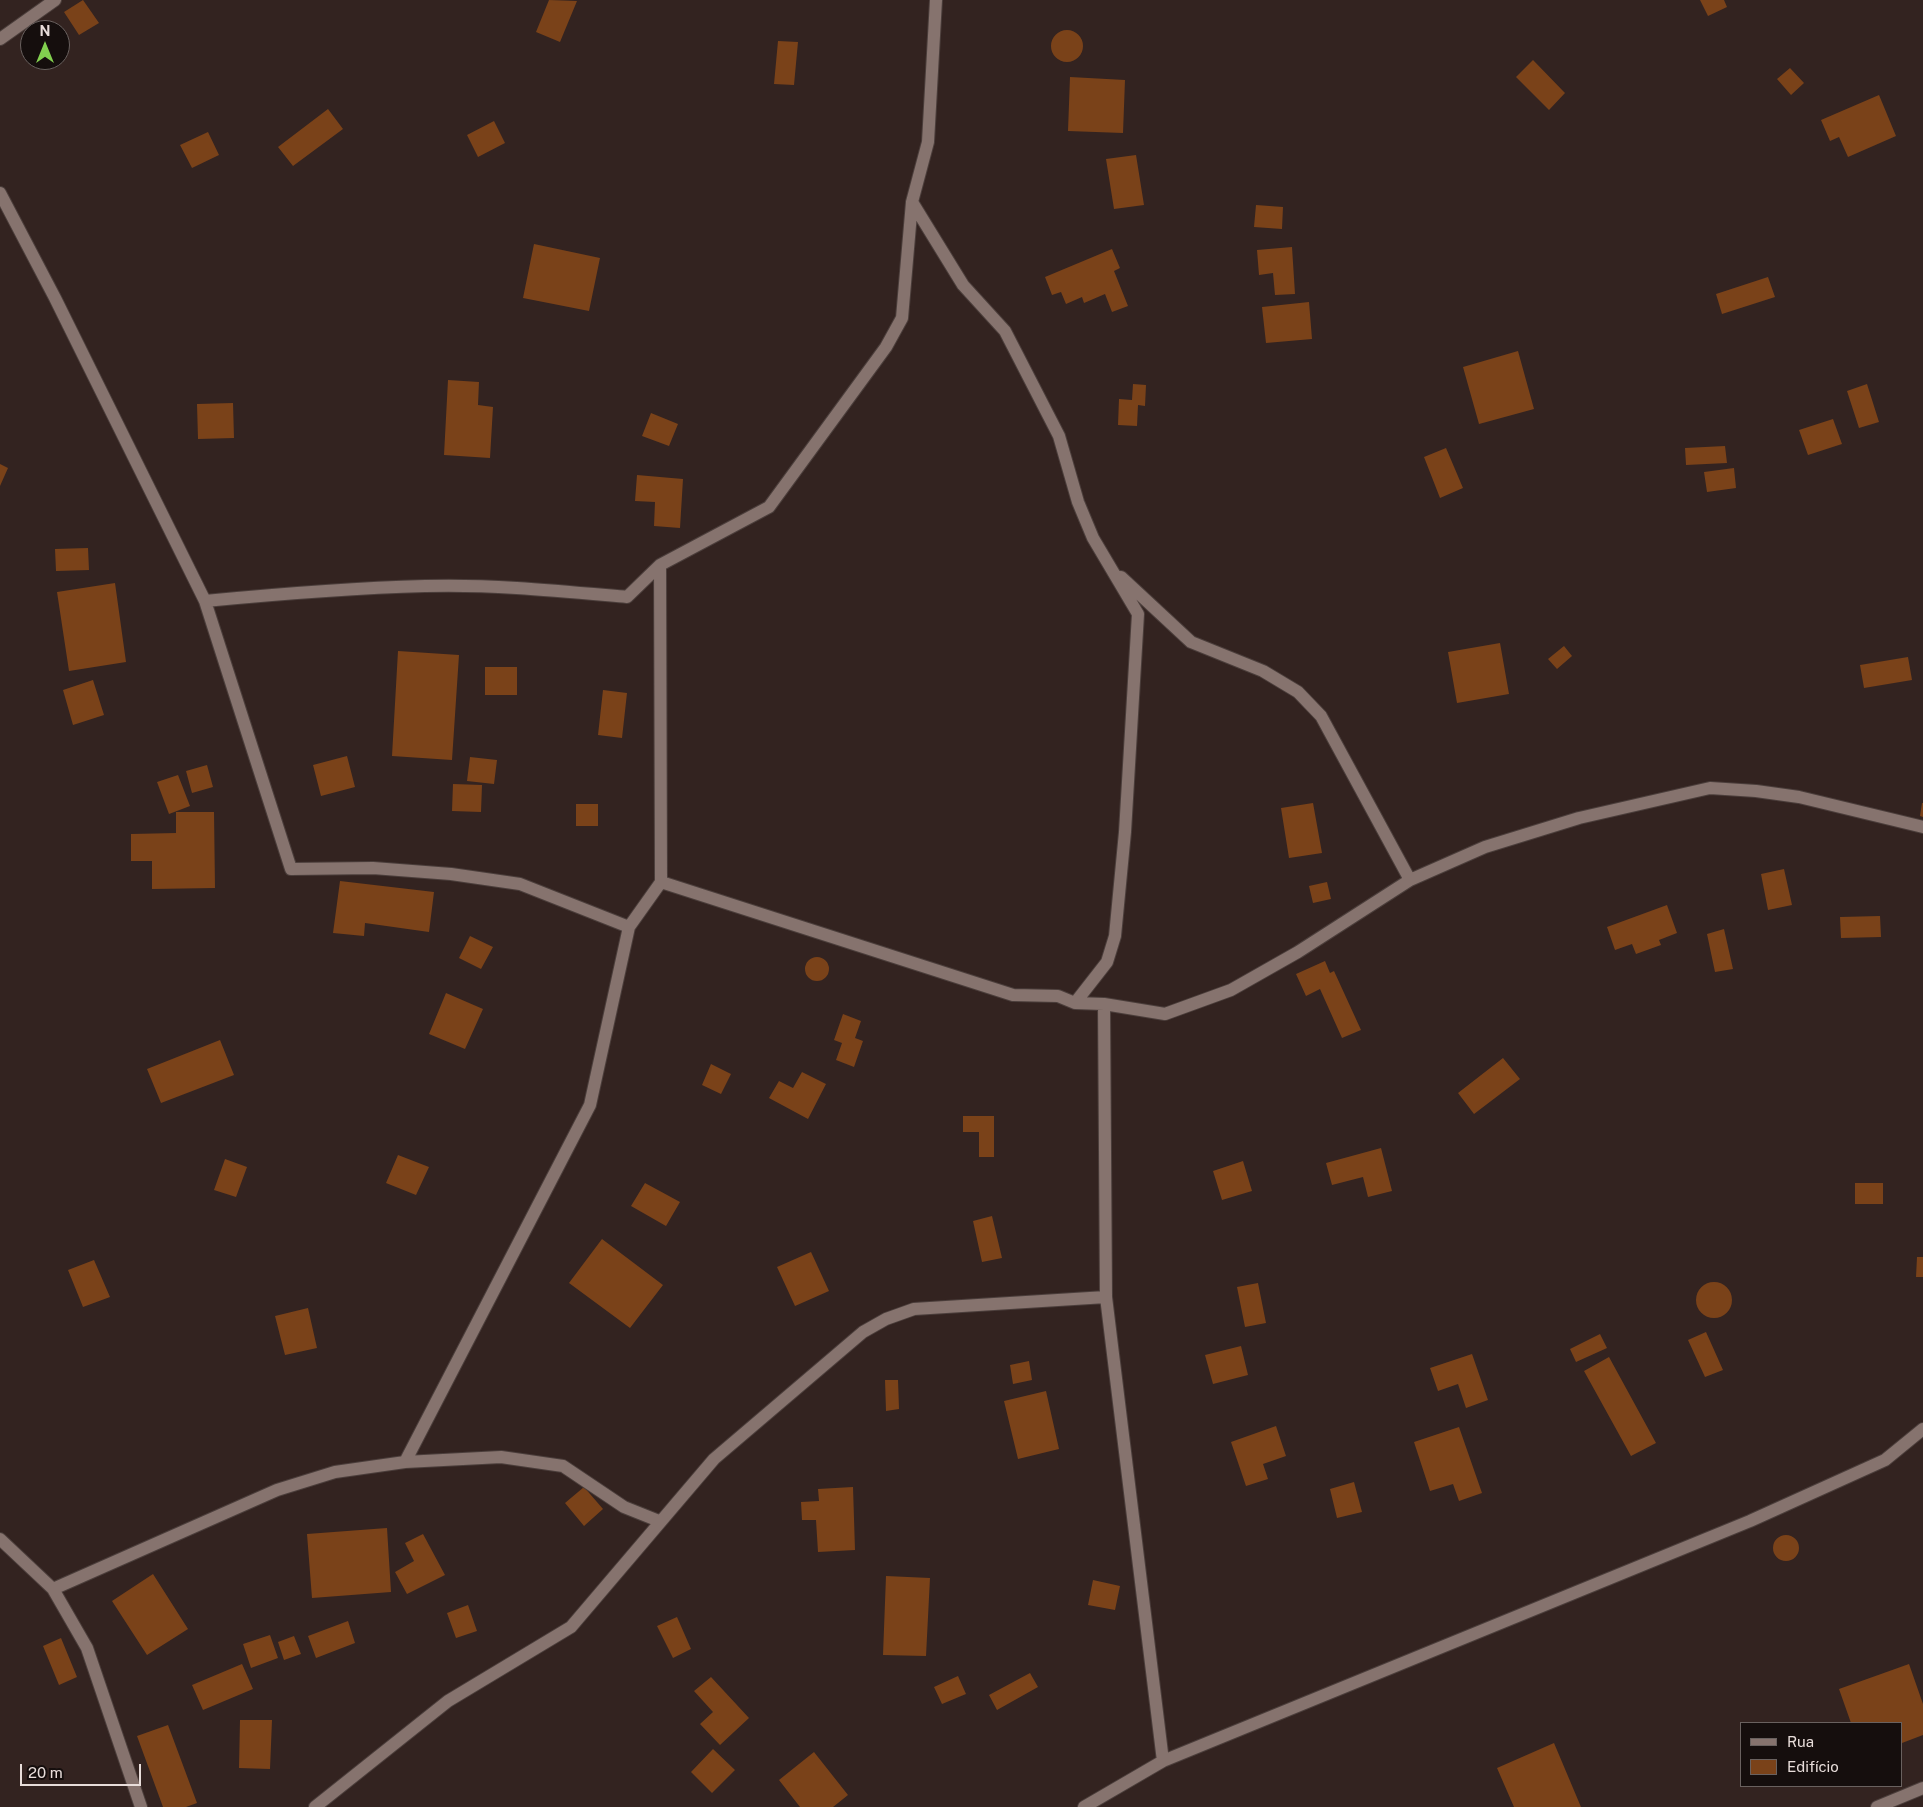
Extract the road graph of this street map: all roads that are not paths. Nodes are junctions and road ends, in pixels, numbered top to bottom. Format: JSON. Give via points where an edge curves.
{"nodes":[{"id":1,"x":55,"y":0,"type":"edge"},
{"id":2,"x":936,"y":0,"type":"edge"},
{"id":3,"x":0,"y":39,"type":"edge"},
{"id":4,"x":0,"y":193,"type":"edge"},
{"id":5,"x":912,"y":202,"type":"junction"},
{"id":6,"x":660,"y":565,"type":"junction"},
{"id":7,"x":1110,"y":566,"type":"junction"},
{"id":8,"x":204,"y":601,"type":"junction"},
{"id":9,"x":1923,"y":827,"type":"edge"},
{"id":10,"x":1410,"y":880,"type":"junction"},
{"id":11,"x":661,"y":882,"type":"junction"},
{"id":12,"x":628,"y":928,"type":"junction"},
{"id":13,"x":1075,"y":1003,"type":"junction"},
{"id":14,"x":1104,"y":1004,"type":"junction"},
{"id":15,"x":1106,"y":1297,"type":"junction"},
{"id":16,"x":1923,"y":1429,"type":"edge"},
{"id":17,"x":405,"y":1462,"type":"junction"},
{"id":18,"x":659,"y":1521,"type":"junction"},
{"id":19,"x":0,"y":1538,"type":"edge"},
{"id":20,"x":53,"y":1589,"type":"junction"},
{"id":21,"x":1163,"y":1761,"type":"junction"},
{"id":22,"x":1923,"y":1788,"type":"edge"},
{"id":23,"x":141,"y":1807,"type":"edge"},
{"id":24,"x":315,"y":1807,"type":"edge"},
{"id":25,"x":1084,"y":1807,"type":"edge"},
{"id":26,"x":1877,"y":1807,"type":"edge"}],
"edges":[{"from":1,"to":3,"type":"street"},
{"from":2,"to":5,"type":"street","via":[[928,142]]},
{"from":4,"to":8,"type":"street"},
{"from":5,"to":6,"type":"street","via":[[902,318],[886,347],[769,507]]},
{"from":5,"to":7,"type":"street","via":[[963,286],[1005,331],[1059,436],[1078,502],[1093,538]]},
{"from":6,"to":8,"type":"street","via":[[627,597],[531,588],[427,586]]},
{"from":6,"to":11,"type":"street"},
{"from":7,"to":10,"type":"street","via":[[1191,642],[1263,671],[1298,692],[1321,716]]},
{"from":7,"to":13,"type":"street","via":[[1138,614],[1125,832],[1115,936],[1107,962]]},
{"from":8,"to":12,"type":"street","via":[[291,869],[373,868],[520,884]]},
{"from":9,"to":10,"type":"street","via":[[1799,797],[1710,788],[1579,818],[1485,847]]},
{"from":10,"to":14,"type":"street","via":[[1298,952],[1231,990],[1165,1014]]},
{"from":11,"to":12,"type":"street"},
{"from":11,"to":13,"type":"street","via":[[1013,995],[1058,996]]},
{"from":12,"to":17,"type":"street","via":[[590,1105]]},
{"from":13,"to":14,"type":"street"},
{"from":14,"to":15,"type":"street"},
{"from":15,"to":18,"type":"street","via":[[914,1310],[886,1319],[863,1332],[714,1459]]},
{"from":15,"to":21,"type":"street"},
{"from":16,"to":21,"type":"street","via":[[1885,1460],[1750,1521]]},
{"from":17,"to":18,"type":"street","via":[[500,1457],[563,1466],[624,1507]]},
{"from":17,"to":20,"type":"street","via":[[335,1472],[277,1490]]},
{"from":18,"to":24,"type":"street","via":[[571,1627],[448,1701]]},
{"from":19,"to":20,"type":"street"},
{"from":20,"to":23,"type":"street","via":[[87,1648]]},
{"from":21,"to":25,"type":"street"},
{"from":22,"to":26,"type":"street"}]}
